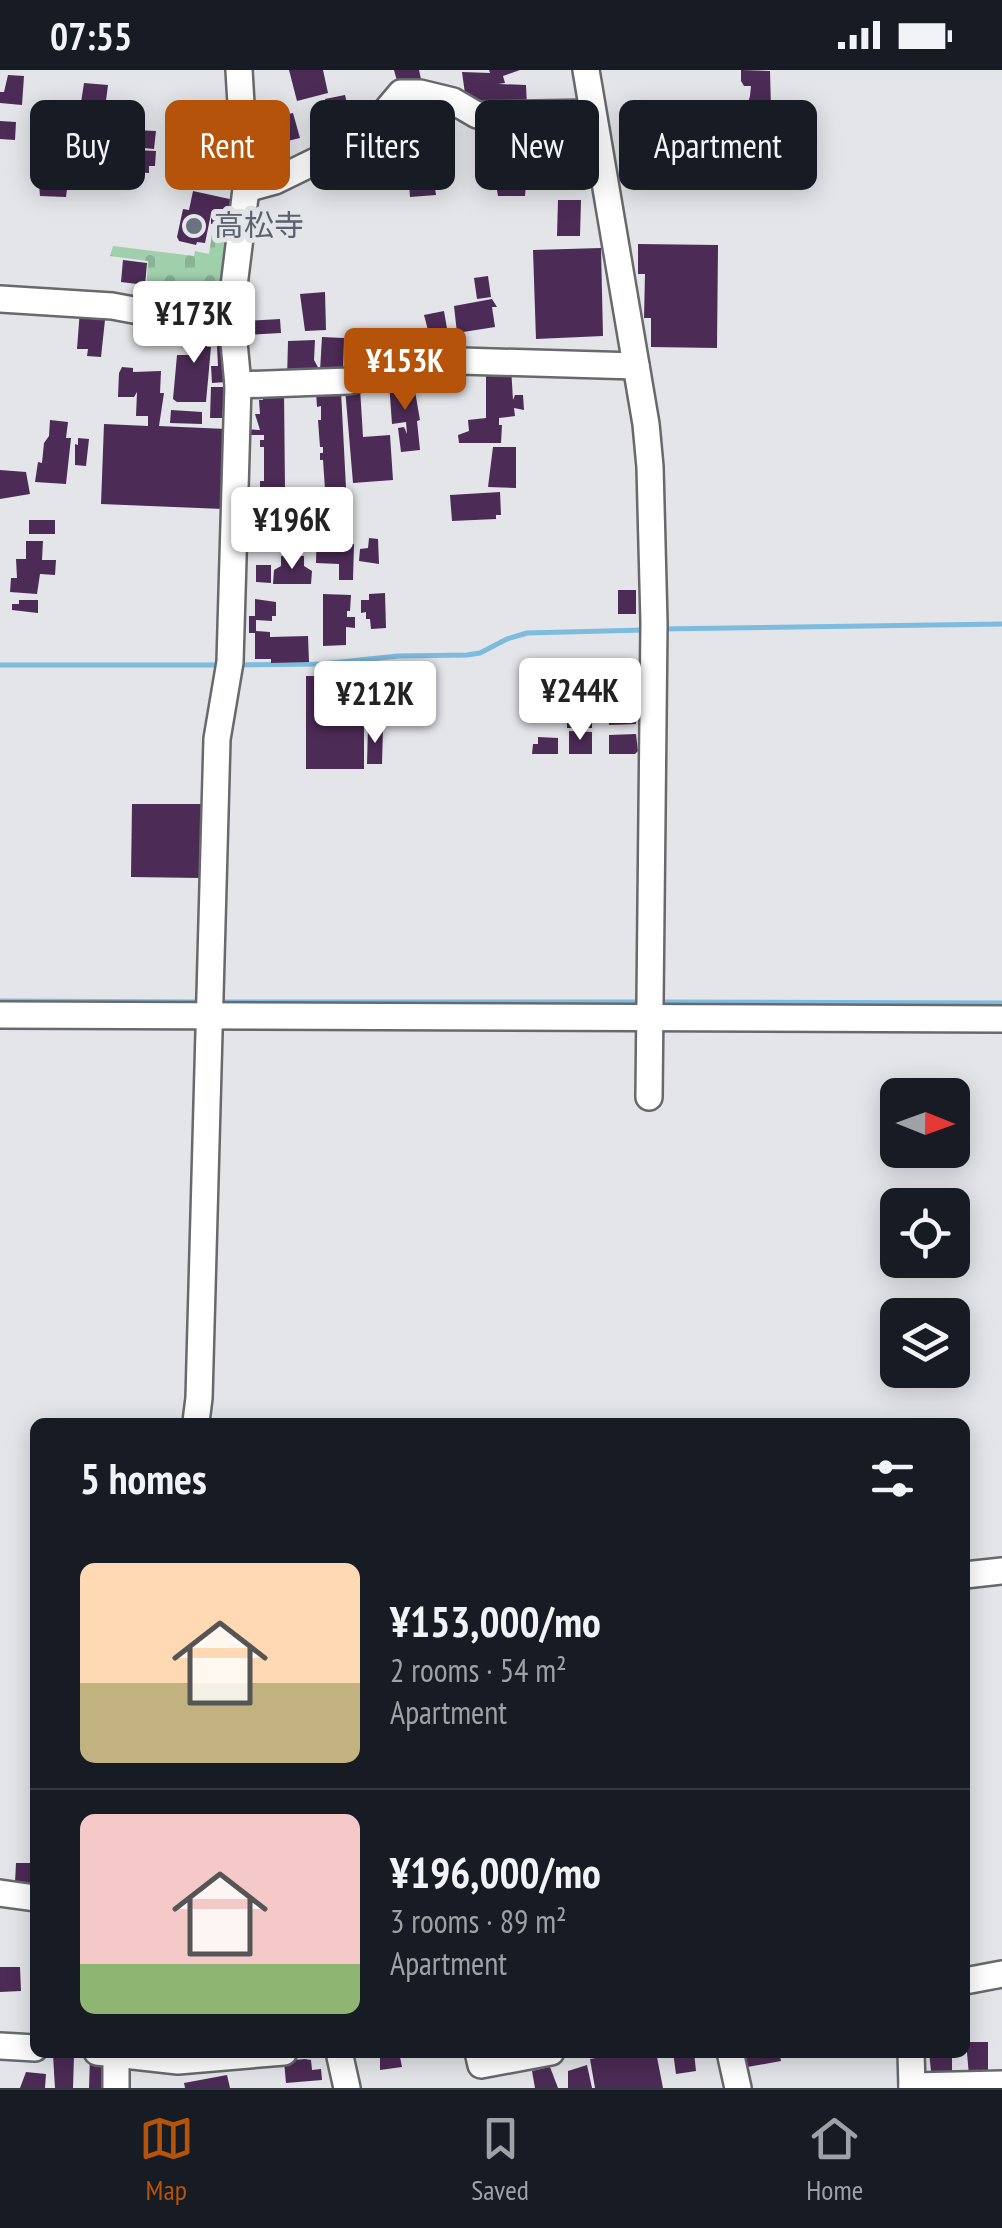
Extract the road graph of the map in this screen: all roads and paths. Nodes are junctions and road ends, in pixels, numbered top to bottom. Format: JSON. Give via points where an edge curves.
{"nodes":[{"id":1,"x":239,"y":70,"type":"edge"},
{"id":2,"x":586,"y":70,"type":"edge"},
{"id":3,"x":241,"y":100,"type":"edge"},
{"id":4,"x":590,"y":100,"type":"edge"},
{"id":5,"x":475,"y":113,"type":"edge"},
{"id":6,"x":599,"y":153,"type":"edge"},
{"id":7,"x":290,"y":174,"type":"edge"},
{"id":8,"x":246,"y":190,"type":"edge"},
{"id":9,"x":0,"y":300,"type":"edge"},
{"id":10,"x":231,"y":310,"type":"junction"},
{"id":11,"x":636,"y":366,"type":"junction"},
{"id":12,"x":238,"y":385,"type":"junction"},
{"id":13,"x":0,"y":1015,"type":"edge"},
{"id":14,"x":208,"y":1016,"type":"junction"},
{"id":15,"x":651,"y":1016,"type":"junction"},
{"id":16,"x":1002,"y":1018,"type":"edge"},
{"id":17,"x":648,"y":1097,"type":"dead end"},
{"id":18,"x":196,"y":1418,"type":"edge"},
{"id":19,"x":1002,"y":1571,"type":"edge"},
{"id":20,"x":970,"y":1574,"type":"edge"},
{"id":21,"x":0,"y":1893,"type":"edge"},
{"id":22,"x":30,"y":1897,"type":"edge"},
{"id":23,"x":1002,"y":1974,"type":"edge"},
{"id":24,"x":970,"y":1980,"type":"edge"},
{"id":25,"x":0,"y":2046,"type":"edge"},
{"id":26,"x":30,"y":2048,"type":"edge"},
{"id":27,"x":111,"y":2058,"type":"edge"},
{"id":28,"x":152,"y":2058,"type":"edge"},
{"id":29,"x":202,"y":2058,"type":"edge"},
{"id":30,"x":341,"y":2058,"type":"edge"},
{"id":31,"x":514,"y":2058,"type":"edge"},
{"id":32,"x":731,"y":2058,"type":"edge"},
{"id":33,"x":911,"y":2058,"type":"edge"},
{"id":34,"x":478,"y":2064,"type":"edge"},
{"id":35,"x":1002,"y":2084,"type":"edge"},
{"id":36,"x":912,"y":2087,"type":"edge"},
{"id":37,"x":116,"y":2088,"type":"edge"},
{"id":38,"x":347,"y":2088,"type":"edge"},
{"id":39,"x":738,"y":2088,"type":"edge"}],
"edges":[{"from":1,"to":3,"type":"street"},
{"from":2,"to":4,"type":"street"},
{"from":5,"to":7,"type":"street","via":[[453,101],[402,93],[363,138]]},
{"from":6,"to":11,"type":"street"},
{"from":8,"to":10,"type":"street"},
{"from":9,"to":10,"type":"street","via":[[140,312]]},
{"from":10,"to":12,"type":"street"},
{"from":11,"to":12,"type":"street","via":[[461,361],[349,381]]},
{"from":11,"to":15,"type":"street","via":[[652,506]]},
{"from":12,"to":14,"type":"street","via":[[230,662],[217,740]]},
{"from":13,"to":14,"type":"street"},
{"from":14,"to":15,"type":"street"},
{"from":14,"to":18,"type":"street"},
{"from":15,"to":16,"type":"street"},
{"from":15,"to":17,"type":"street"},
{"from":19,"to":20,"type":"street"},
{"from":21,"to":22,"type":"street"},
{"from":23,"to":24,"type":"street"},
{"from":25,"to":26,"type":"street"},
{"from":27,"to":37,"type":"street"},
{"from":28,"to":29,"type":"street"},
{"from":30,"to":38,"type":"street"},
{"from":31,"to":34,"type":"street"},
{"from":32,"to":39,"type":"street"},
{"from":33,"to":36,"type":"street"},
{"from":35,"to":36,"type":"street"}]}
